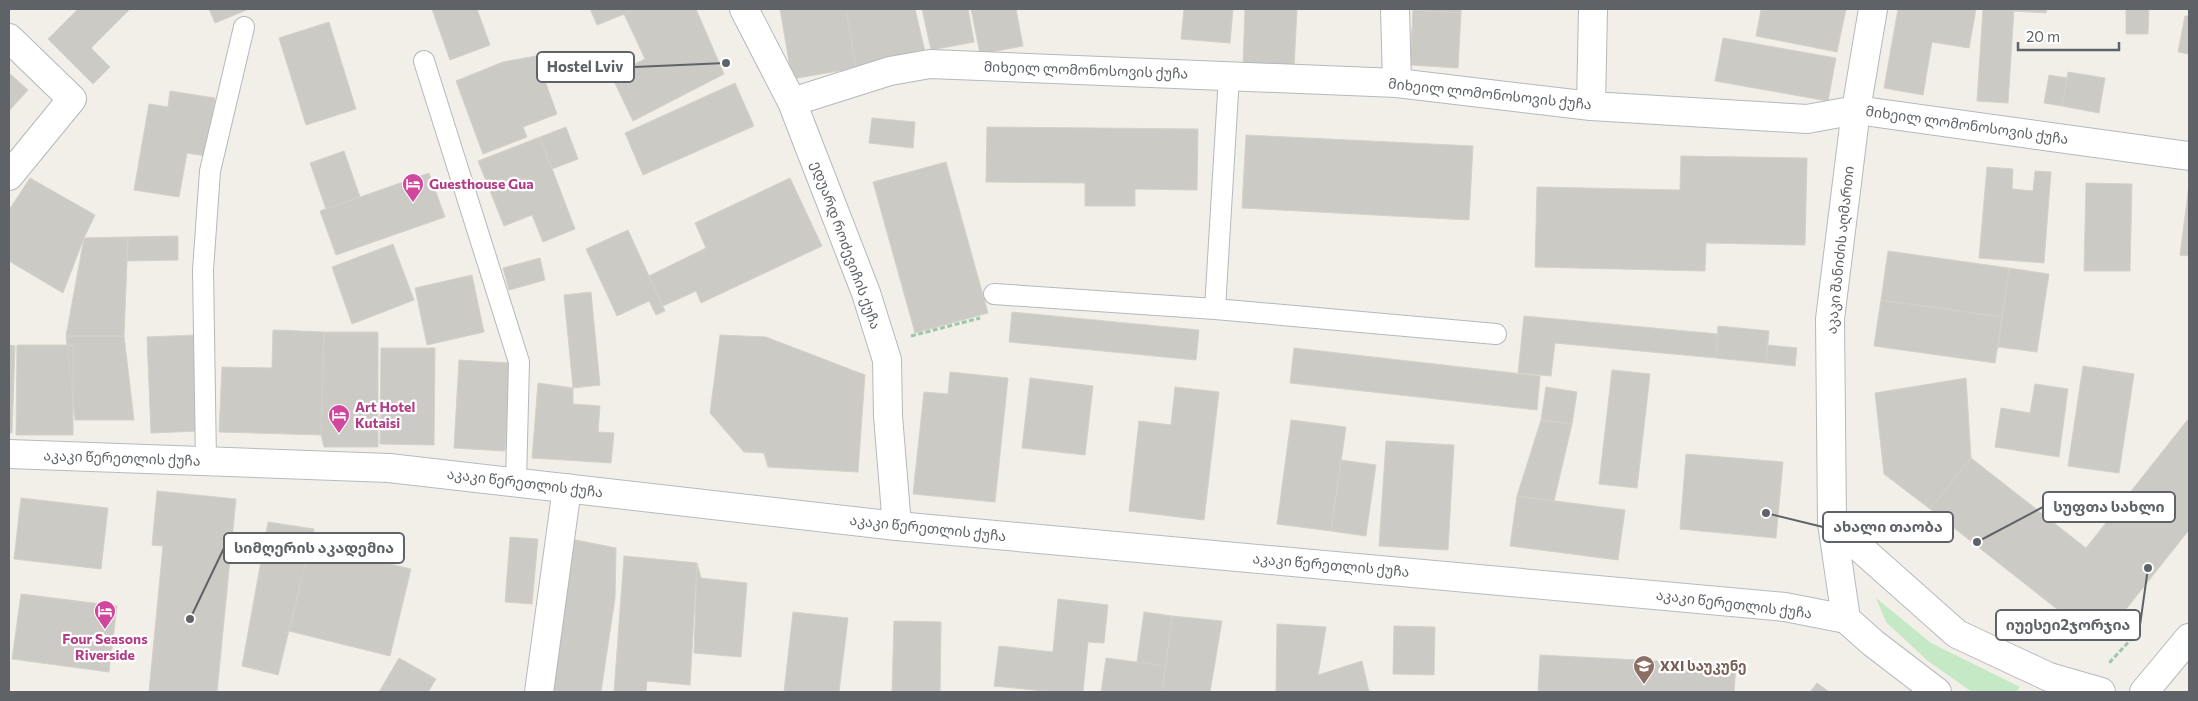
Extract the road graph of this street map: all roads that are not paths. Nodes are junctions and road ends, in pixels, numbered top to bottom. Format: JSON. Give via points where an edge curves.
{"nodes":[{"id":1,"x":744,"y":9,"type":"edge"},
{"id":2,"x":1395,"y":9,"type":"edge"},
{"id":3,"x":1593,"y":9,"type":"edge"},
{"id":4,"x":1874,"y":9,"type":"edge"},
{"id":5,"x":244,"y":27,"type":"dead end"},
{"id":6,"x":9,"y":38,"type":"edge"},
{"id":7,"x":424,"y":61,"type":"dead end"},
{"id":8,"x":1229,"y":76,"type":"junction"},
{"id":9,"x":1397,"y":83,"type":"junction"},
{"id":10,"x":792,"y":102,"type":"junction"},
{"id":11,"x":1592,"y":106,"type":"junction"},
{"id":12,"x":1856,"y":110,"type":"junction"},
{"id":13,"x":2189,"y":156,"type":"edge"},
{"id":14,"x":9,"y":176,"type":"edge"},
{"id":15,"x":994,"y":294,"type":"road end"},
{"id":16,"x":1215,"y":310,"type":"junction"},
{"id":17,"x":1496,"y":334,"type":"dead end"},
{"id":18,"x":9,"y":454,"type":"edge"},
{"id":19,"x":206,"y":461,"type":"junction"},
{"id":20,"x":516,"y":482,"type":"junction"},
{"id":21,"x":567,"y":488,"type":"junction"},
{"id":22,"x":1832,"y":523,"type":"junction"},
{"id":23,"x":896,"y":526,"type":"junction"},
{"id":24,"x":1846,"y":619,"type":"junction"},
{"id":25,"x":2189,"y":638,"type":"edge"},
{"id":26,"x":2096,"y":691,"type":"edge"},
{"id":27,"x":539,"y":692,"type":"edge"},
{"id":28,"x":1937,"y":692,"type":"edge"},
{"id":29,"x":2116,"y":692,"type":"edge"},
{"id":30,"x":2144,"y":692,"type":"edge"}],
"edges":[{"from":1,"to":10,"type":"street","name":"ედუარდ როძევიჩის ქუჩა"},
{"from":2,"to":9,"type":"street"},
{"from":3,"to":11,"type":"street"},
{"from":4,"to":12,"type":"street","name":"აკაკი შანიძის აღმართი"},
{"from":5,"to":19,"type":"lane","via":[[210,171],[203,270]]},
{"from":6,"to":14,"type":"street","via":[[72,99]]},
{"from":7,"to":20,"type":"lane","via":[[519,362]]},
{"from":8,"to":9,"type":"street","name":"მიხეილ ლომონოსოვის ქუჩა"},
{"from":8,"to":10,"type":"street","name":"მიხეილ ლომონოსოვის ქუჩა","via":[[930,64],[890,70]]},
{"from":8,"to":16,"type":"lane"},
{"from":9,"to":11,"type":"street","name":"მიხეილ ლომონოსოვის ქუჩა"},
{"from":10,"to":23,"type":"street","name":"ედუარდ როძევიჩის ქუჩა","via":[[866,293],[887,360]]},
{"from":11,"to":12,"type":"street","name":"მიხეილ ლომონოსოვის ქუჩა","via":[[1807,119]]},
{"from":12,"to":13,"type":"street","name":"მიხეილ ლომონოსოვის ქუჩა"},
{"from":12,"to":22,"type":"street","name":"აკაკი შანიძის აღმართი","via":[[1830,319]]},
{"from":15,"to":16,"type":"lane"},
{"from":16,"to":17,"type":"lane"},
{"from":18,"to":19,"type":"street","name":"აკაკი წერეთლის ქუჩა"},
{"from":19,"to":20,"type":"street","name":"აკაკი წერეთლის ქუჩა","via":[[389,468]]},
{"from":20,"to":21,"type":"street","name":"აკაკი წერეთლის ქუჩა"},
{"from":21,"to":23,"type":"street","name":"აკაკი წერეთლის ქუჩა"},
{"from":21,"to":27,"type":"street"},
{"from":22,"to":24,"type":"street"},
{"from":22,"to":26,"type":"street","via":[[1956,634],[2049,677]]},
{"from":23,"to":24,"type":"street","name":"აკაკი წერეთლის ქუჩა","via":[[1700,599]]},
{"from":24,"to":28,"type":"street"},
{"from":25,"to":30,"type":"street"},
{"from":26,"to":29,"type":"street"}]}
